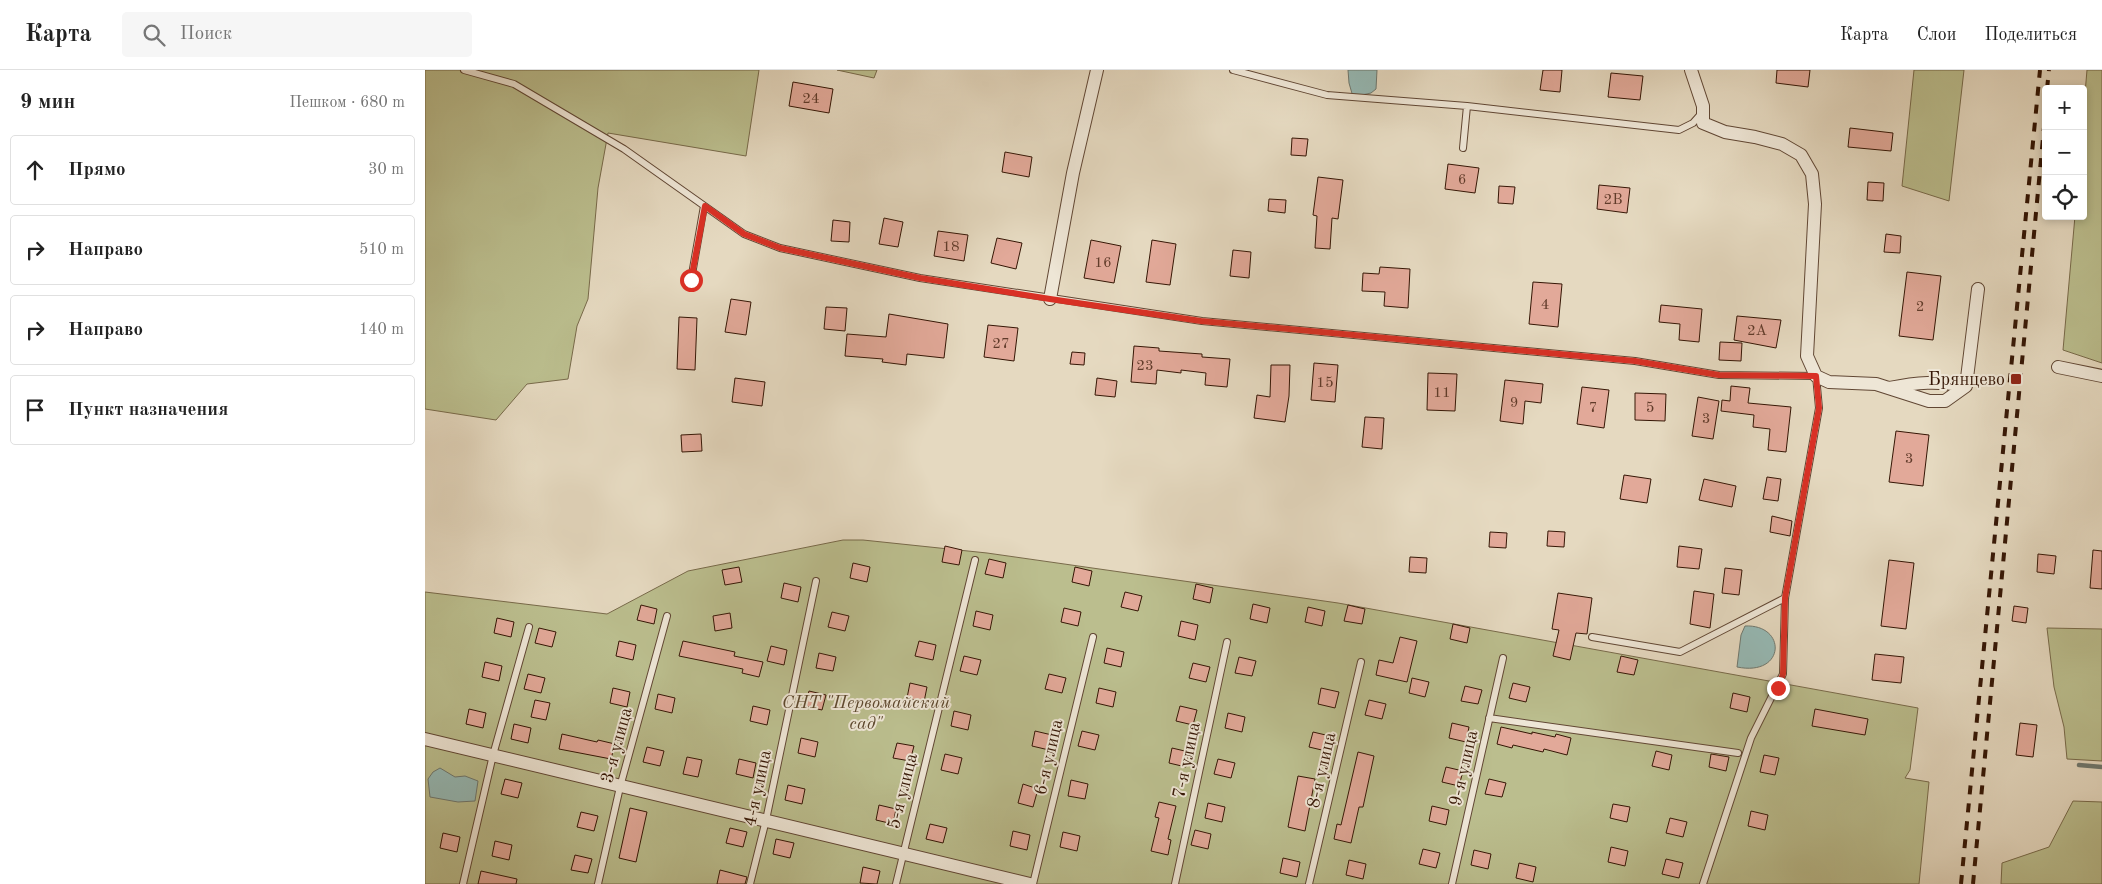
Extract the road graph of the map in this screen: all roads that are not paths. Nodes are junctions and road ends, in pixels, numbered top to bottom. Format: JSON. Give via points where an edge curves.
{"nodes":[{"id":1,"x":464,"y":70,"type":"edge"},
{"id":2,"x":1097,"y":70,"type":"edge"},
{"id":3,"x":1233,"y":70,"type":"edge"},
{"id":4,"x":1691,"y":70,"type":"edge"},
{"id":5,"x":1467,"y":106,"type":"junction"},
{"id":6,"x":1703,"y":106,"type":"junction"},
{"id":7,"x":1463,"y":148,"type":"dead end"},
{"id":8,"x":705,"y":206,"type":"junction"},
{"id":9,"x":691,"y":280,"type":"dead end"},
{"id":10,"x":1978,"y":289,"type":"dead end"},
{"id":11,"x":1050,"y":299,"type":"junction"},
{"id":12,"x":2058,"y":367,"type":"dead end"},
{"id":13,"x":1816,"y":376,"type":"junction"},
{"id":14,"x":2102,"y":376,"type":"edge"},
{"id":15,"x":1966,"y":386,"type":"junction"},
{"id":16,"x":1889,"y":388,"type":"junction"},
{"id":17,"x":975,"y":560,"type":"dead end"},
{"id":18,"x":816,"y":581,"type":"dead end"},
{"id":19,"x":1785,"y":598,"type":"junction"},
{"id":20,"x":667,"y":616,"type":"dead end"},
{"id":21,"x":529,"y":627,"type":"dead end"},
{"id":22,"x":1093,"y":637,"type":"dead end"},
{"id":23,"x":1592,"y":638,"type":"dead end"},
{"id":24,"x":1227,"y":642,"type":"dead end"},
{"id":25,"x":1503,"y":658,"type":"dead end"},
{"id":26,"x":1361,"y":662,"type":"dead end"},
{"id":27,"x":1489,"y":718,"type":"junction"},
{"id":28,"x":425,"y":739,"type":"edge"},
{"id":29,"x":1737,"y":752,"type":"dead end"},
{"id":30,"x":493,"y":755,"type":"junction"},
{"id":31,"x":620,"y":787,"type":"junction"},
{"id":32,"x":766,"y":820,"type":"junction"},
{"id":33,"x":903,"y":852,"type":"junction"},
{"id":34,"x":463,"y":884,"type":"edge"},
{"id":35,"x":598,"y":884,"type":"edge"},
{"id":36,"x":750,"y":884,"type":"edge"},
{"id":37,"x":896,"y":884,"type":"edge"},
{"id":38,"x":1032,"y":884,"type":"edge"},
{"id":39,"x":1175,"y":884,"type":"edge"},
{"id":40,"x":1309,"y":884,"type":"edge"},
{"id":41,"x":1452,"y":884,"type":"edge"},
{"id":42,"x":1703,"y":884,"type":"edge"}],
"edges":[{"from":1,"to":8,"type":"lane","via":[[514,84],[624,149]]},
{"from":2,"to":11,"type":"street","via":[[1073,174]]},
{"from":3,"to":5,"type":"lane","via":[[1327,95]]},
{"from":4,"to":6,"type":"street"},
{"from":5,"to":6,"type":"lane","via":[[1679,130],[1701,117]]},
{"from":5,"to":7,"type":"lane"},
{"from":6,"to":13,"type":"street","via":[[1703,123],[1725,132],[1782,144],[1801,155],[1812,174],[1815,204],[1807,356]]},
{"from":8,"to":9,"type":"lane"},
{"from":8,"to":11,"type":"lane","via":[[744,234],[780,248],[920,278]]},
{"from":10,"to":15,"type":"street"},
{"from":11,"to":13,"type":"lane","via":[[1201,321],[1635,361],[1719,375]]},
{"from":12,"to":14,"type":"street"},
{"from":13,"to":16,"type":"street","via":[[1829,382],[1876,384]]},
{"from":13,"to":19,"type":"lane","via":[[1819,408]]},
{"from":15,"to":16,"type":"street","via":[[1941,381]]},
{"from":15,"to":16,"type":"street","via":[[1945,401],[1929,401]]},
{"from":17,"to":33,"type":"lane","name":"5-я улица"},
{"from":18,"to":32,"type":"lane","name":"4-я улица"},
{"from":19,"to":23,"type":"lane","via":[[1680,652]]},
{"from":19,"to":42,"type":"lane","via":[[1783,674],[1751,738]]},
{"from":20,"to":31,"type":"lane","name":"3-я улица"},
{"from":21,"to":30,"type":"lane"},
{"from":22,"to":38,"type":"lane","name":"6-я улица"},
{"from":24,"to":39,"type":"lane","name":"7-я улица"},
{"from":25,"to":27,"type":"lane","name":"9-я улица"},
{"from":26,"to":40,"type":"lane","name":"8-я улица"},
{"from":27,"to":29,"type":"lane"},
{"from":27,"to":41,"type":"lane","name":"9-я улица"},
{"from":28,"to":30,"type":"street"},
{"from":30,"to":31,"type":"street"},
{"from":30,"to":34,"type":"lane"},
{"from":31,"to":32,"type":"street"},
{"from":31,"to":35,"type":"lane","name":"3-я улица"},
{"from":32,"to":33,"type":"street"},
{"from":32,"to":36,"type":"lane","name":"4-я улица"},
{"from":33,"to":37,"type":"lane","name":"5-я улица"},
{"from":33,"to":38,"type":"street"}]}
